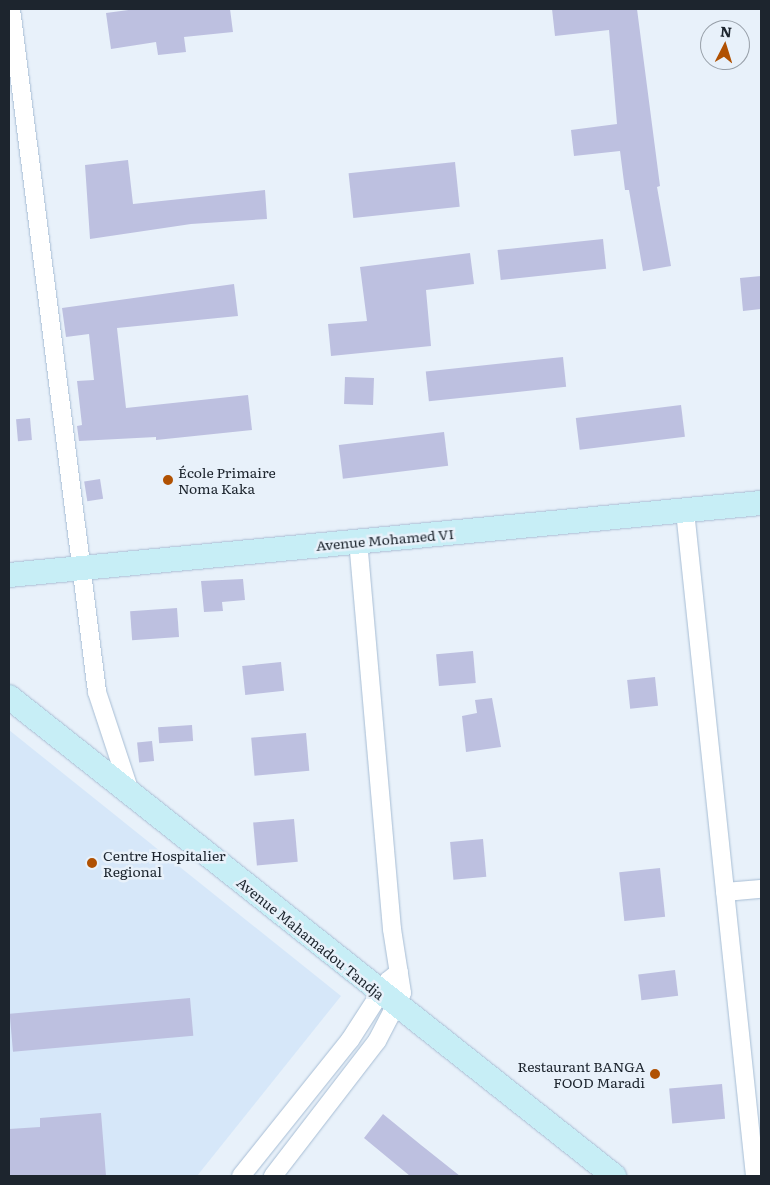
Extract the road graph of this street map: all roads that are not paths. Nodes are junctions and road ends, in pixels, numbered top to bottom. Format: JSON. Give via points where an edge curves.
{"nodes":[{"id":1,"x":11,"y":9,"type":"edge"},
{"id":2,"x":761,"y":503,"type":"edge"},
{"id":3,"x":685,"y":510,"type":"junction"},
{"id":4,"x":358,"y":542,"type":"junction"},
{"id":5,"x":80,"y":568,"type":"junction"},
{"id":6,"x":9,"y":575,"type":"edge"},
{"id":7,"x":9,"y":697,"type":"edge"},
{"id":8,"x":130,"y":792,"type":"junction"},
{"id":9,"x":761,"y":889,"type":"edge"},
{"id":10,"x":726,"y":892,"type":"junction"},
{"id":11,"x":389,"y":1001,"type":"junction"},
{"id":12,"x":268,"y":1142,"type":"junction"},
{"id":13,"x":287,"y":1159,"type":"junction"},
{"id":14,"x":241,"y":1176,"type":"edge"},
{"id":15,"x":273,"y":1176,"type":"edge"},
{"id":16,"x":614,"y":1176,"type":"edge"},
{"id":17,"x":755,"y":1176,"type":"edge"}],
"edges":[{"from":1,"to":5,"type":"street"},
{"from":2,"to":3,"type":"street","name":"Avenue Mohamed VI"},
{"from":3,"to":4,"type":"street","name":"Avenue Mohamed VI"},
{"from":3,"to":10,"type":"street"},
{"from":4,"to":5,"type":"street","name":"Avenue Mohamed VI"},
{"from":4,"to":11,"type":"street","via":[[392,929],[402,993]]},
{"from":5,"to":6,"type":"street","name":"Avenue Mohamed VI"},
{"from":5,"to":8,"type":"street","via":[[96,692]]},
{"from":7,"to":8,"type":"street","name":"Avenue Mahamadou Tandja"},
{"from":8,"to":11,"type":"street","name":"Avenue Mahamadou Tandja"},
{"from":9,"to":10,"type":"street"},
{"from":10,"to":17,"type":"street"},
{"from":11,"to":12,"type":"street","via":[[350,1040]]},
{"from":11,"to":13,"type":"street","via":[[363,1060]]},
{"from":11,"to":16,"type":"street","name":"Avenue Mahamadou Tandja"},
{"from":12,"to":13,"type":"street"},
{"from":12,"to":14,"type":"street"},
{"from":13,"to":15,"type":"street"}]}
